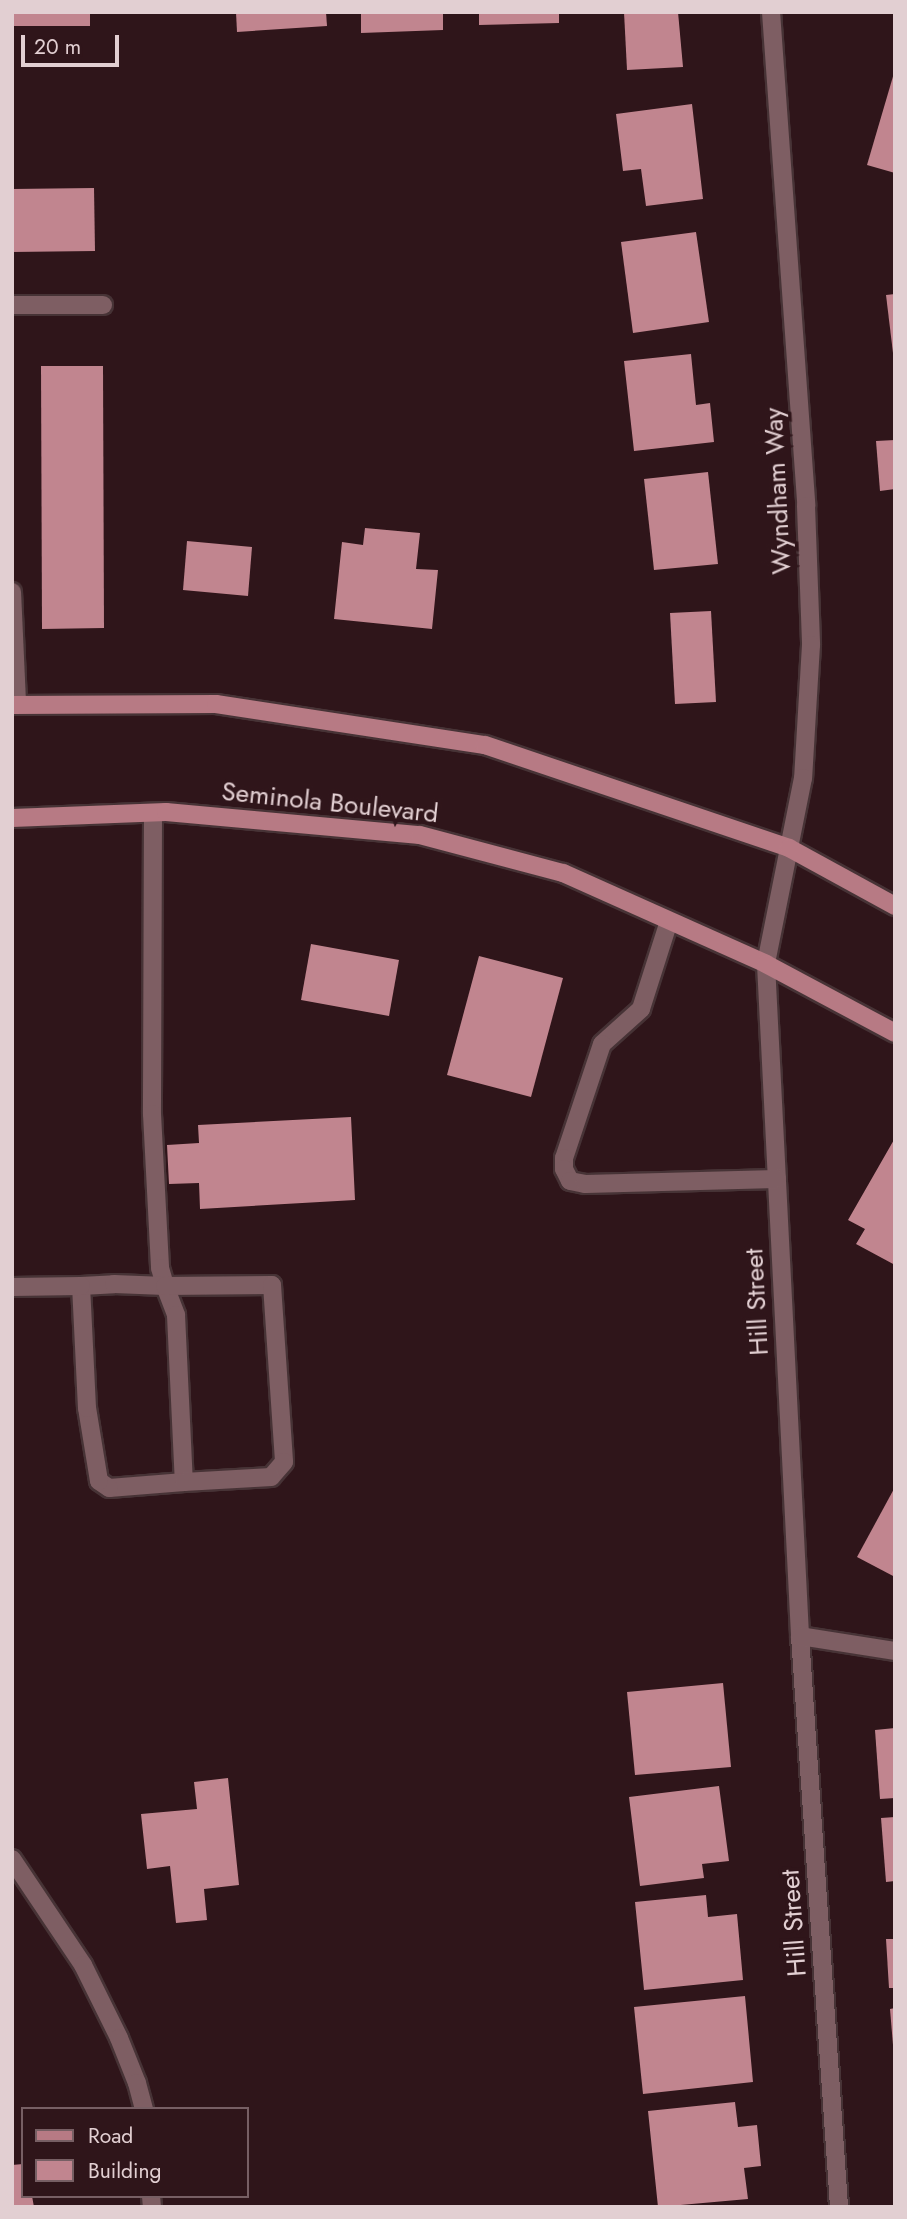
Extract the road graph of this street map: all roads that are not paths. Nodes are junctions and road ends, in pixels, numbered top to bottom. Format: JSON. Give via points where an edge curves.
{"nodes":[{"id":1,"x":771,"y":12,"type":"edge"},
{"id":2,"x":12,"y":305,"type":"edge"},
{"id":3,"x":103,"y":305,"type":"dead end"},
{"id":4,"x":12,"y":592,"type":"edge"},
{"id":5,"x":15,"y":705,"type":"edge"},
{"id":6,"x":153,"y":813,"type":"junction"},
{"id":7,"x":12,"y":818,"type":"edge"},
{"id":8,"x":789,"y":848,"type":"junction"},
{"id":9,"x":895,"y":906,"type":"edge"},
{"id":10,"x":669,"y":921,"type":"junction"},
{"id":11,"x":766,"y":964,"type":"junction"},
{"id":12,"x":895,"y":1033,"type":"edge"},
{"id":13,"x":777,"y":1179,"type":"junction"},
{"id":14,"x":81,"y":1286,"type":"junction"},
{"id":15,"x":165,"y":1286,"type":"junction"},
{"id":16,"x":12,"y":1287,"type":"edge"},
{"id":17,"x":184,"y":1482,"type":"junction"},
{"id":18,"x":800,"y":1636,"type":"junction"},
{"id":19,"x":895,"y":1651,"type":"edge"},
{"id":20,"x":12,"y":1859,"type":"edge"},
{"id":21,"x":143,"y":2107,"type":"edge"},
{"id":22,"x":839,"y":2207,"type":"edge"}],
"edges":[{"from":1,"to":8,"type":"street","name":"Wyndham Way","via":[[806,506],[811,645],[803,778]]},
{"from":2,"to":3,"type":"street"},
{"from":4,"to":5,"type":"street"},
{"from":5,"to":8,"type":"main road","via":[[216,704],[485,745]]},
{"from":6,"to":7,"type":"main road","name":"Seminola Boulevard"},
{"from":6,"to":10,"type":"main road","name":"Seminola Boulevard","via":[[420,835],[563,873]]},
{"from":6,"to":15,"type":"street","via":[[152,1114],[160,1268]]},
{"from":8,"to":9,"type":"main road"},
{"from":8,"to":11,"type":"street","name":"Wyndham Way"},
{"from":10,"to":11,"type":"main road","name":"Seminola Boulevard"},
{"from":10,"to":13,"type":"street","via":[[640,1009],[602,1044],[564,1169],[570,1181],[585,1184]]},
{"from":11,"to":12,"type":"main road","name":"Seminola Boulevard"},
{"from":11,"to":13,"type":"street","name":"Hill Street"},
{"from":13,"to":18,"type":"street","name":"Hill Street"},
{"from":14,"to":15,"type":"street"},
{"from":14,"to":16,"type":"street"},
{"from":14,"to":17,"type":"street","via":[[87,1408],[99,1481],[109,1488]]},
{"from":15,"to":17,"type":"street","via":[[176,1315]]},
{"from":15,"to":17,"type":"street","via":[[272,1285],[275,1295],[284,1462],[271,1476]]},
{"from":18,"to":19,"type":"street"},
{"from":18,"to":22,"type":"street","name":"Hill Street"},
{"from":20,"to":21,"type":"street","via":[[83,1965],[124,2050]]}]}
